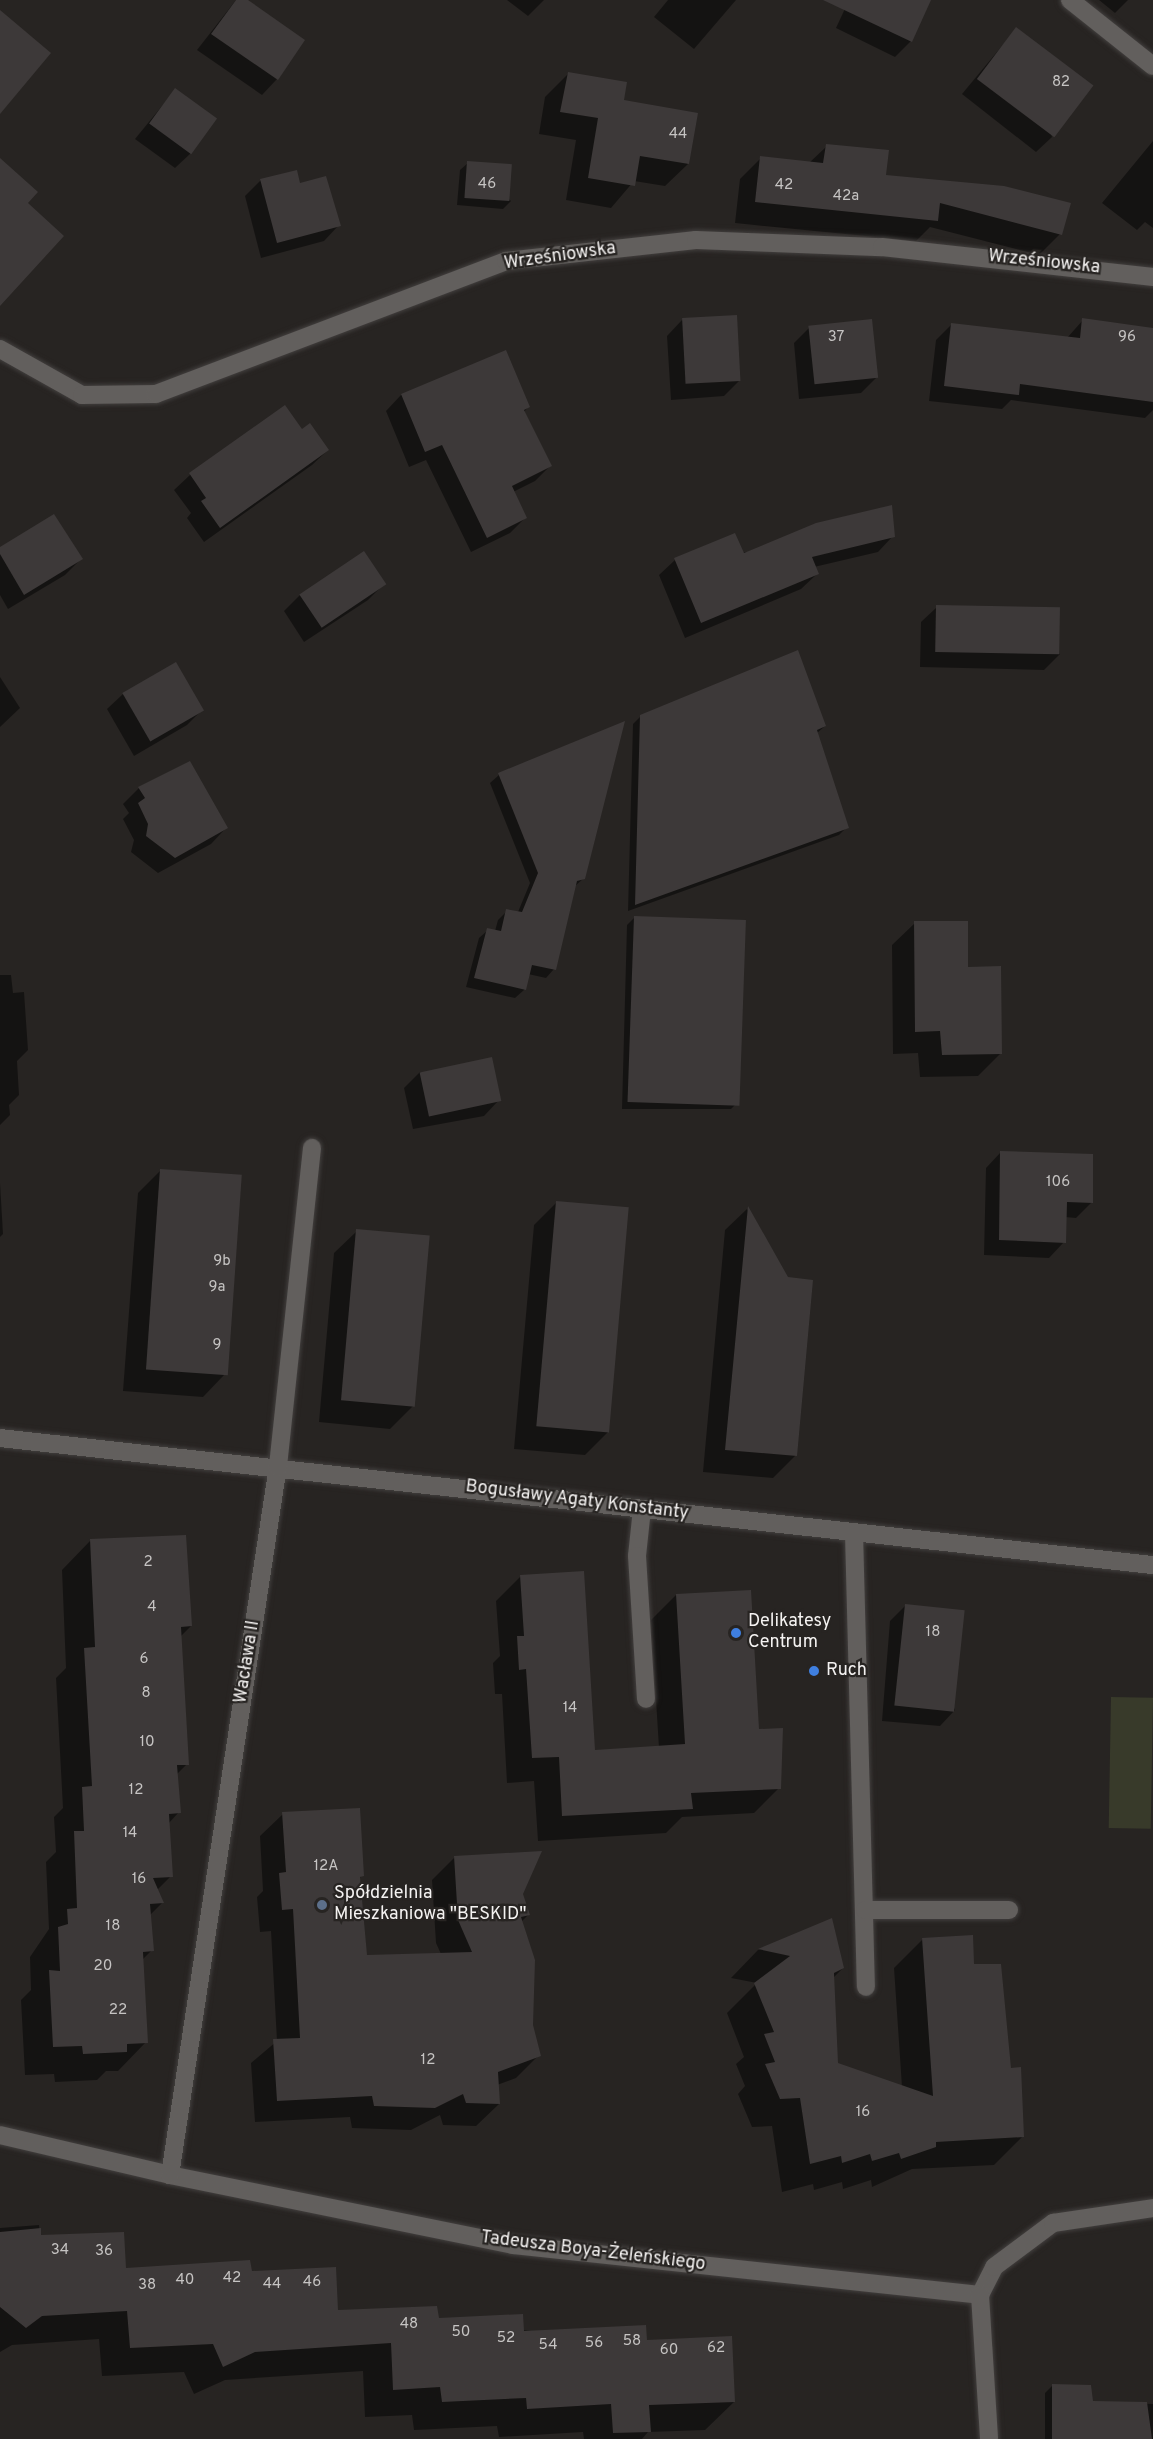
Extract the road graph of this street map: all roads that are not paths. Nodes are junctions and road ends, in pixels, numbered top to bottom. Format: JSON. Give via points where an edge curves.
{"nodes":[{"id":1,"x":1070,"y":0,"type":"edge"},
{"id":2,"x":1153,"y":66,"type":"edge"},
{"id":3,"x":1153,"y":277,"type":"edge"},
{"id":4,"x":0,"y":349,"type":"edge"},
{"id":5,"x":312,"y":1148,"type":"dead end"},
{"id":6,"x":0,"y":1438,"type":"edge"},
{"id":7,"x":278,"y":1466,"type":"junction"},
{"id":8,"x":642,"y":1509,"type":"junction"},
{"id":9,"x":854,"y":1533,"type":"junction"},
{"id":10,"x":1153,"y":1565,"type":"edge"},
{"id":11,"x":646,"y":1699,"type":"dead end"},
{"id":12,"x":1009,"y":1910,"type":"dead end"},
{"id":13,"x":865,"y":1911,"type":"junction"},
{"id":14,"x":866,"y":1987,"type":"dead end"},
{"id":15,"x":0,"y":2135,"type":"edge"},
{"id":16,"x":170,"y":2175,"type":"junction"},
{"id":17,"x":1153,"y":2208,"type":"edge"},
{"id":18,"x":980,"y":2295,"type":"junction"},
{"id":19,"x":989,"y":2439,"type":"edge"}],
"edges":[{"from":1,"to":2,"type":"street"},
{"from":3,"to":4,"type":"street","name":"Wrześniowska","via":[[882,247],[696,240],[506,261],[156,394],[82,395]]},
{"from":5,"to":7,"type":"street","name":"Wacława II"},
{"from":6,"to":7,"type":"street","name":"Bogusławy Agaty Konstanty"},
{"from":7,"to":8,"type":"street","name":"Bogusławy Agaty Konstanty"},
{"from":7,"to":16,"type":"street","name":"Wacława II"},
{"from":8,"to":9,"type":"street","name":"Bogusławy Agaty Konstanty"},
{"from":8,"to":11,"type":"street","via":[[637,1556]]},
{"from":9,"to":10,"type":"street","name":"Bogusławy Agaty Konstanty"},
{"from":9,"to":13,"type":"street"},
{"from":12,"to":13,"type":"street"},
{"from":13,"to":14,"type":"street"},
{"from":15,"to":16,"type":"street","name":"Tadeusza Boya-Żeleńskiego"},
{"from":16,"to":18,"type":"street","name":"Tadeusza Boya-Żeleńskiego","via":[[513,2245]]},
{"from":17,"to":18,"type":"street","via":[[1053,2223],[994,2267]]},
{"from":18,"to":19,"type":"street"}]}
